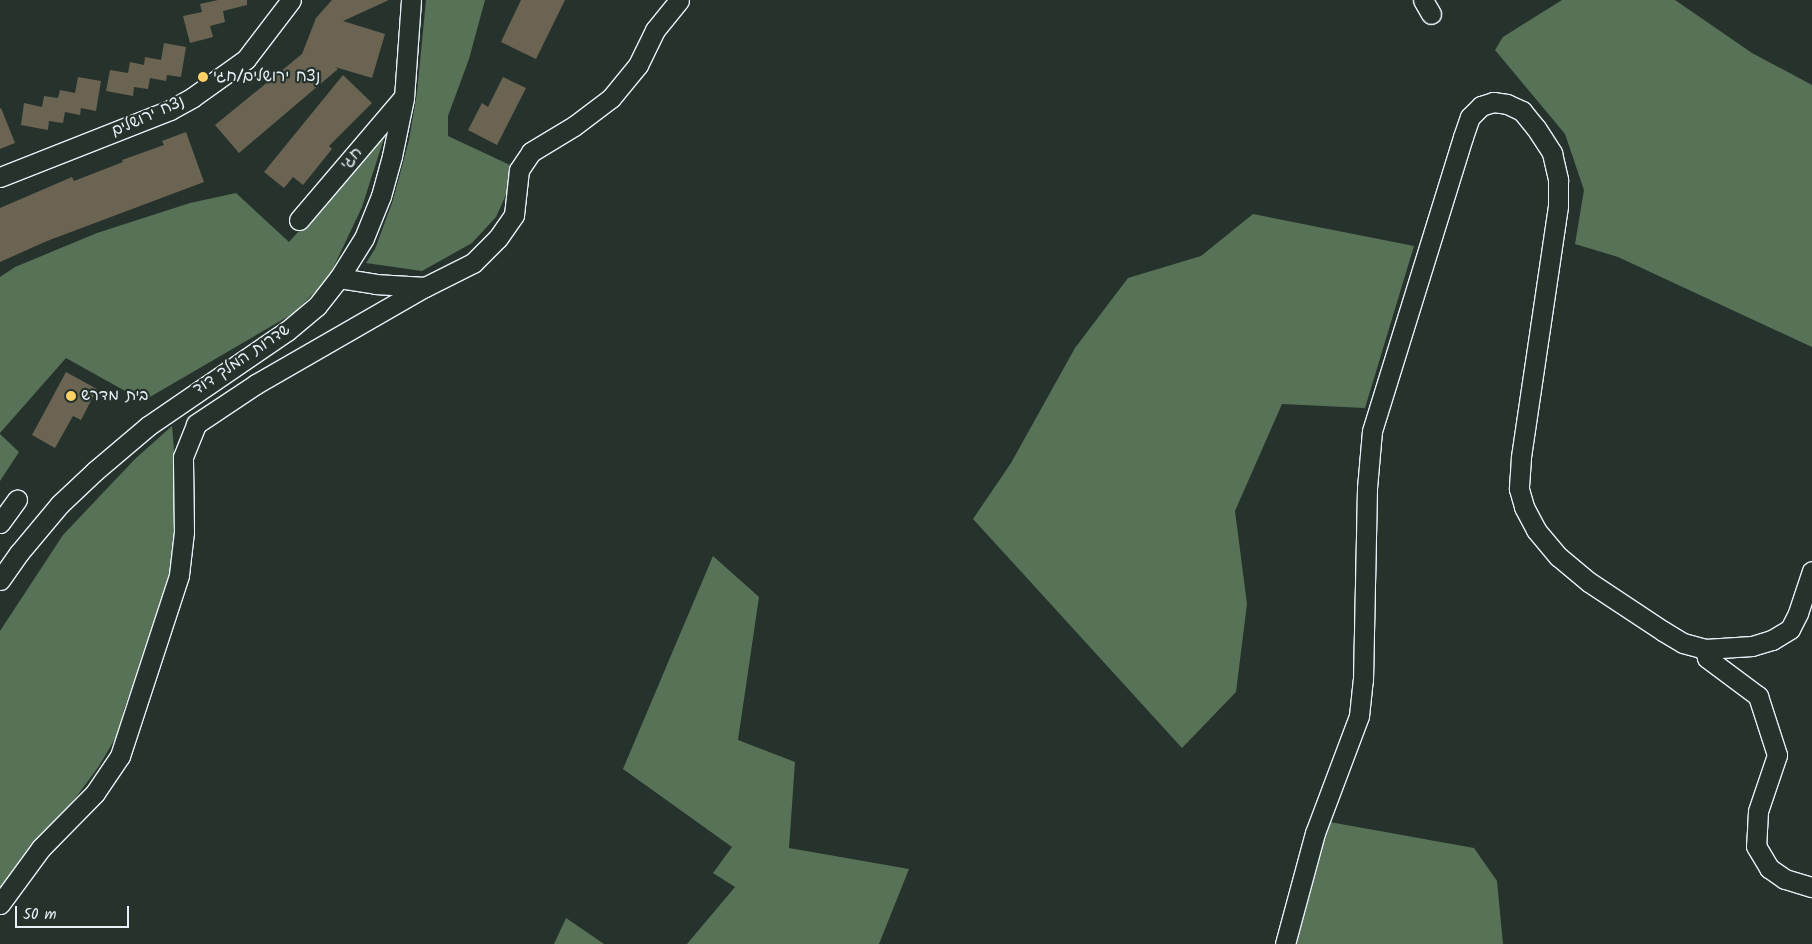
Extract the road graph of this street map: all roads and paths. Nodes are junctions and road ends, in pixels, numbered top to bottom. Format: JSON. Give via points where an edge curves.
{"nodes":[{"id":1,"x":291,"y":0,"type":"edge"},
{"id":2,"x":411,"y":0,"type":"edge"},
{"id":3,"x":679,"y":0,"type":"edge"},
{"id":4,"x":404,"y":98,"type":"junction"},
{"id":5,"x":0,"y":177,"type":"edge"},
{"id":6,"x":299,"y":220,"type":"dead end"},
{"id":7,"x":339,"y":278,"type":"junction"},
{"id":8,"x":425,"y":287,"type":"junction"},
{"id":9,"x":17,"y":500,"type":"dead end"},
{"id":10,"x":0,"y":523,"type":"edge"},
{"id":11,"x":1812,"y":571,"type":"edge"},
{"id":12,"x":0,"y":580,"type":"edge"},
{"id":13,"x":1705,"y":649,"type":"junction"},
{"id":14,"x":1812,"y":887,"type":"edge"},
{"id":15,"x":0,"y":904,"type":"edge"},
{"id":16,"x":1285,"y":944,"type":"edge"}],
"edges":[{"from":1,"to":5,"type":"street","name":"נצח ירושלים","via":[[246,59],[187,100],[170,110]]},
{"from":2,"to":4,"type":"street","name":"שדרות המלך דוד"},
{"from":3,"to":8,"type":"street","via":[[655,30],[638,66],[611,98],[574,126],[531,152],[519,170],[514,215],[498,238],[473,263]]},
{"from":4,"to":6,"type":"street","name":"חגי"},
{"from":4,"to":7,"type":"street","name":"שדרות המלך דוד","via":[[381,196],[364,238]]},
{"from":7,"to":8,"type":"street"},
{"from":7,"to":12,"type":"street","name":"שדרות המלך דוד","via":[[317,306],[286,331],[148,426],[95,471],[60,504]]},
{"from":8,"to":15,"type":"street","via":[[256,384],[196,424],[183,457],[184,532],[179,575],[120,756],[95,793],[41,848]]},
{"from":9,"to":10,"type":"street"},
{"from":11,"to":13,"type":"street","via":[[1790,629],[1772,640],[1752,646]]},
{"from":13,"to":14,"type":"street","via":[[1707,658],[1758,696],[1778,755],[1758,811],[1756,846],[1769,868],[1785,878]]},
{"from":13,"to":16,"type":"street","via":[[1683,643],[1589,582],[1559,557],[1536,530],[1524,507],[1519,489],[1521,458],[1558,206],[1558,180],[1552,153],[1522,112],[1507,104],[1493,102],[1481,106],[1470,117],[1462,137],[1372,431],[1359,716],[1315,834]]}]}
